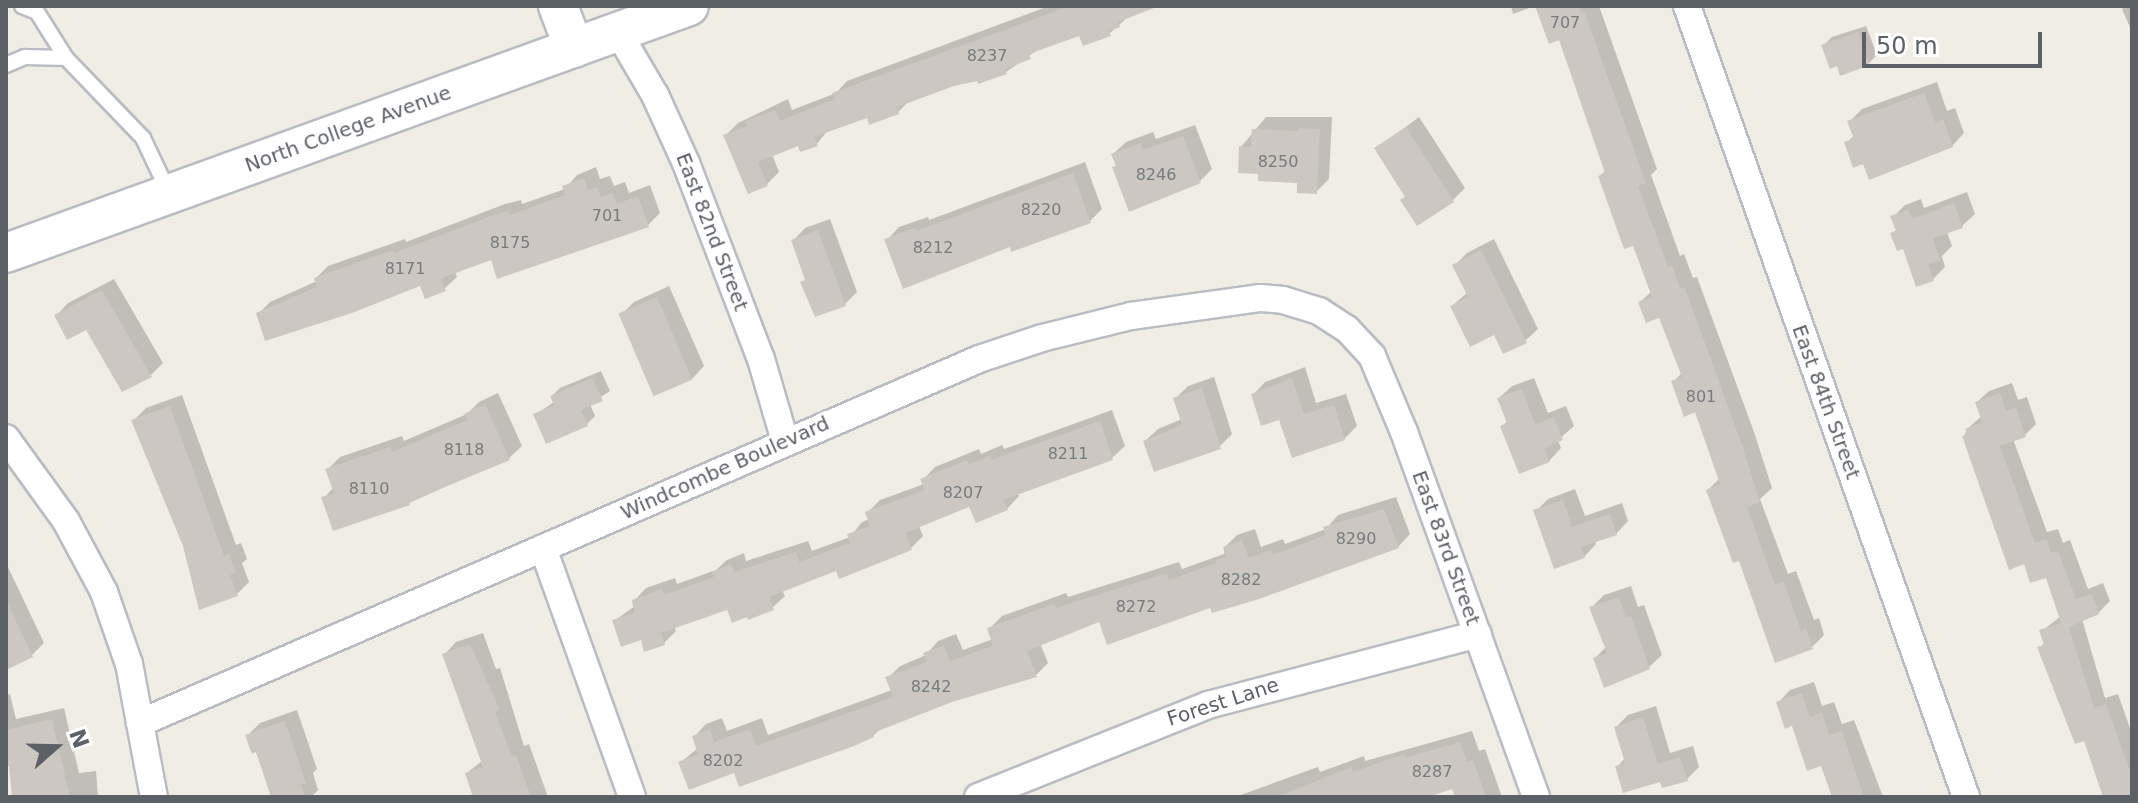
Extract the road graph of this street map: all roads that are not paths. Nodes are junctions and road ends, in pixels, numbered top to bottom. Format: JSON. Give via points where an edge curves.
{"nodes":[{"id":1,"x":22,"y":6,"type":"edge"},
{"id":2,"x":558,"y":6,"type":"edge"},
{"id":3,"x":689,"y":6,"type":"edge"},
{"id":4,"x":1687,"y":6,"type":"edge"},
{"id":5,"x":618,"y":32,"type":"junction"},
{"id":6,"x":574,"y":48,"type":"junction"},
{"id":7,"x":66,"y":58,"type":"junction"},
{"id":8,"x":6,"y":65,"type":"edge"},
{"id":9,"x":170,"y":194,"type":"junction"},
{"id":10,"x":6,"y":253,"type":"edge"},
{"id":11,"x":1329,"y":318,"type":"joint"},
{"id":12,"x":6,"y":438,"type":"edge"},
{"id":13,"x":785,"y":441,"type":"junction"},
{"id":14,"x":543,"y":548,"type":"junction"},
{"id":15,"x":1478,"y":634,"type":"junction"},
{"id":16,"x":140,"y":723,"type":"junction"},
{"id":17,"x":154,"y":797,"type":"edge"},
{"id":18,"x":632,"y":797,"type":"edge"},
{"id":19,"x":978,"y":797,"type":"edge"},
{"id":20,"x":1536,"y":797,"type":"edge"},
{"id":21,"x":1966,"y":797,"type":"edge"}],
"edges":[{"from":1,"to":7,"type":"lane","via":[[37,12]]},
{"from":2,"to":6,"type":"main road"},
{"from":3,"to":5,"type":"main road","name":"North College Avenue"},
{"from":4,"to":21,"type":"street","name":"East 84th Street"},
{"from":5,"to":6,"type":"main road","name":"North College Avenue"},
{"from":5,"to":13,"type":"street","name":"East 82nd Street","via":[[686,163],[761,359]]},
{"from":6,"to":9,"type":"main road","name":"North College Avenue"},
{"from":7,"to":8,"type":"lane","via":[[25,57]]},
{"from":7,"to":9,"type":"lane","via":[[143,138]]},
{"from":9,"to":10,"type":"main road","name":"North College Avenue"},
{"from":11,"to":13,"type":"street","name":"Windcombe Boulevard","via":[[1293,302],[1255,298],[1108,321],[979,359]]},
{"from":11,"to":15,"type":"street","name":"East 83rd Street","via":[[1355,337],[1383,378]]},
{"from":12,"to":16,"type":"street","via":[[40,481],[96,575],[129,664]]},
{"from":13,"to":14,"type":"street","name":"Windcombe Boulevard"},
{"from":14,"to":16,"type":"street","name":"Windcombe Boulevard"},
{"from":14,"to":18,"type":"street"},
{"from":15,"to":19,"type":"street","name":"Forest Lane","via":[[1208,705]]},
{"from":15,"to":20,"type":"street","name":"East 83rd Street"},
{"from":16,"to":17,"type":"street"}]}
